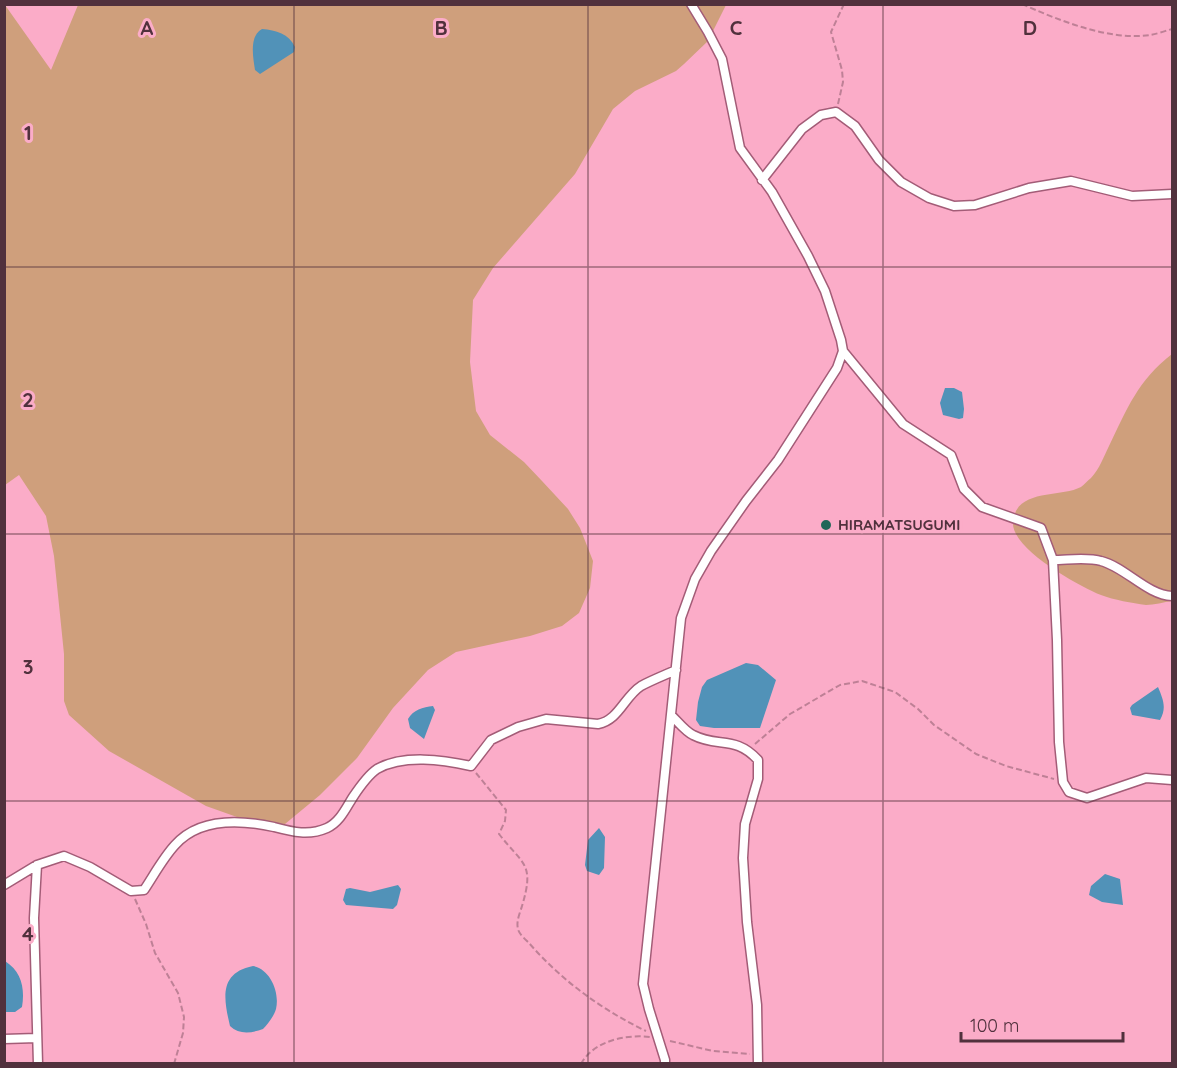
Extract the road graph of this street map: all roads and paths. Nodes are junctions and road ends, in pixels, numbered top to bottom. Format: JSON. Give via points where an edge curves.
{"nodes":[{"id":1,"x":691,"y":4,"type":"edge"},
{"id":2,"x":844,"y":4,"type":"edge"},
{"id":3,"x":1022,"y":4,"type":"edge"},
{"id":4,"x":1173,"y":29,"type":"edge"},
{"id":5,"x":836,"y":112,"type":"junction"},
{"id":6,"x":762,"y":180,"type":"junction"},
{"id":7,"x":1173,"y":194,"type":"edge"},
{"id":8,"x":843,"y":351,"type":"junction"},
{"id":9,"x":1053,"y":560,"type":"junction"},
{"id":10,"x":1173,"y":596,"type":"edge"},
{"id":11,"x":676,"y":670,"type":"junction"},
{"id":12,"x":672,"y":716,"type":"junction"},
{"id":13,"x":748,"y":750,"type":"junction"},
{"id":14,"x":471,"y":766,"type":"junction"},
{"id":15,"x":1173,"y":780,"type":"edge"},
{"id":16,"x":1063,"y":782,"type":"junction"},
{"id":17,"x":36,"y":866,"type":"junction"},
{"id":18,"x":4,"y":885,"type":"edge"},
{"id":19,"x":131,"y":891,"type":"junction"},
{"id":20,"x":37,"y":1038,"type":"junction"},
{"id":21,"x":659,"y":1038,"type":"junction"},
{"id":22,"x":4,"y":1040,"type":"edge"},
{"id":23,"x":758,"y":1054,"type":"junction"},
{"id":24,"x":38,"y":1064,"type":"edge"},
{"id":25,"x":174,"y":1064,"type":"edge"},
{"id":26,"x":581,"y":1064,"type":"edge"},
{"id":27,"x":664,"y":1064,"type":"edge"},
{"id":28,"x":758,"y":1064,"type":"edge"}],
"edges":[{"from":1,"to":6,"type":"street","via":[[722,59],[740,148]]},
{"from":2,"to":5,"type":"path","via":[[831,32],[843,82]]},
{"from":3,"to":4,"type":"path","via":[[1087,29],[1149,36]]},
{"from":5,"to":6,"type":"street","via":[[821,114],[802,129]]},
{"from":5,"to":7,"type":"street","via":[[855,126],[879,160],[901,182],[929,198],[954,206],[975,205],[1029,188],[1071,181],[1132,196]]},
{"from":6,"to":8,"type":"street","via":[[825,291]]},
{"from":8,"to":9,"type":"street","via":[[903,424],[951,455],[964,489],[982,507],[1041,528]]},
{"from":8,"to":11,"type":"street","via":[[837,368],[778,460],[694,579],[681,618]]},
{"from":9,"to":10,"type":"street","via":[[1099,560],[1139,583]]},
{"from":9,"to":16,"type":"street"},
{"from":11,"to":12,"type":"street"},
{"from":11,"to":14,"type":"street","via":[[639,687],[605,723],[546,719],[518,727],[491,740]]},
{"from":12,"to":13,"type":"street","via":[[692,735],[734,743]]},
{"from":12,"to":21,"type":"street","via":[[643,984]]},
{"from":13,"to":16,"type":"path","via":[[790,714],[840,685],[862,681],[895,692],[976,754]]},
{"from":13,"to":23,"type":"street","via":[[758,760],[758,779],[745,824],[743,858]]},
{"from":14,"to":19,"type":"street","via":[[412,760],[386,765],[364,783],[336,823],[309,834],[237,821],[209,825],[176,844],[144,890]]},
{"from":14,"to":21,"type":"path","via":[[506,810],[499,834],[527,871],[528,885],[518,930],[565,980],[614,1015]]},
{"from":15,"to":16,"type":"street","via":[[1146,778],[1087,798],[1069,792]]},
{"from":17,"to":18,"type":"street"},
{"from":17,"to":19,"type":"street","via":[[64,856]]},
{"from":17,"to":20,"type":"street"},
{"from":19,"to":25,"type":"path","via":[[155,954],[178,993],[184,1017]]},
{"from":20,"to":22,"type":"street"},
{"from":20,"to":24,"type":"street"},
{"from":21,"to":23,"type":"path","via":[[713,1051]]},
{"from":21,"to":26,"type":"path","via":[[637,1035],[603,1044],[587,1054]]},
{"from":21,"to":27,"type":"street"},
{"from":23,"to":28,"type":"street"}]}
